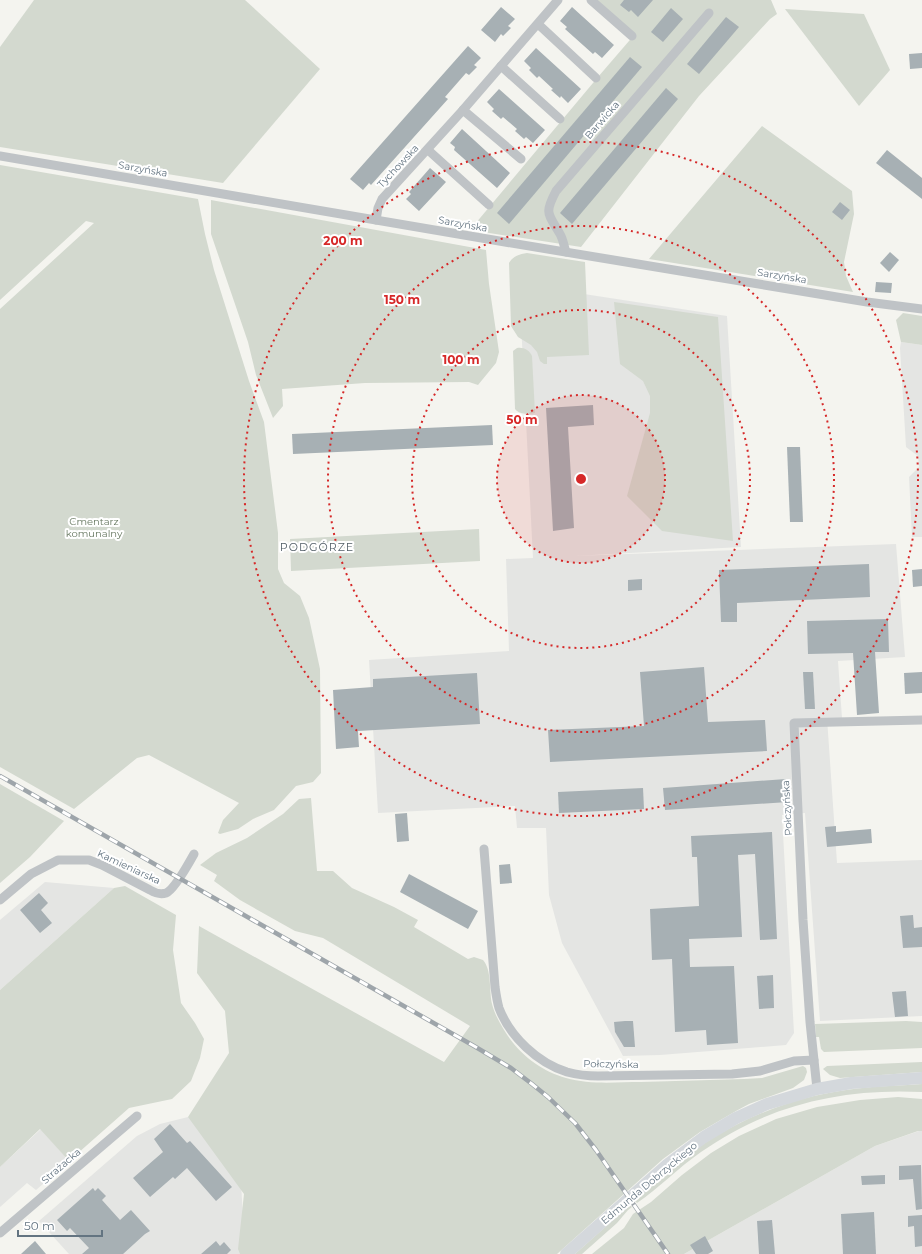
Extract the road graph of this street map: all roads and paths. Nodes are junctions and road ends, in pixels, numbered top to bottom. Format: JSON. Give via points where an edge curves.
{"nodes":[{"id":1,"x":558,"y":0,"type":"edge"},
{"id":2,"x":591,"y":0,"type":"edge"},
{"id":3,"x":709,"y":13,"type":"dead end"},
{"id":4,"x":538,"y":24,"type":"junction"},
{"id":5,"x":632,"y":36,"type":"dead end"},
{"id":6,"x":501,"y":66,"type":"junction"},
{"id":7,"x":596,"y":78,"type":"dead end"},
{"id":8,"x":463,"y":110,"type":"junction"},
{"id":9,"x":560,"y":119,"type":"dead end"},
{"id":10,"x":428,"y":150,"type":"junction"},
{"id":11,"x":0,"y":156,"type":"edge"},
{"id":12,"x":521,"y":159,"type":"dead end"},
{"id":13,"x":489,"y":205,"type":"dead end"},
{"id":14,"x":376,"y":220,"type":"junction"},
{"id":15,"x":566,"y":252,"type":"junction"},
{"id":16,"x":922,"y":310,"type":"edge"},
{"id":17,"x":922,"y":720,"type":"edge"},
{"id":18,"x":484,"y":848,"type":"dead end"},
{"id":19,"x":194,"y":854,"type":"dead end"},
{"id":20,"x":0,"y":900,"type":"edge"},
{"id":21,"x":814,"y":1060,"type":"junction"},
{"id":22,"x":922,"y":1078,"type":"edge"},
{"id":23,"x":817,"y":1089,"type":"junction"},
{"id":24,"x":137,"y":1116,"type":"dead end"},
{"id":25,"x":0,"y":1233,"type":"edge"},
{"id":26,"x":566,"y":1254,"type":"edge"}],
"edges":[{"from":1,"to":4,"type":"street","name":"Tychowska"},
{"from":2,"to":5,"type":"street"},
{"from":3,"to":15,"type":"street","name":"Barwicka","via":[[556,190],[549,217],[561,235]]},
{"from":4,"to":6,"type":"street","name":"Tychowska"},
{"from":4,"to":7,"type":"street"},
{"from":6,"to":8,"type":"street","name":"Tychowska"},
{"from":6,"to":9,"type":"street"},
{"from":8,"to":10,"type":"street","name":"Tychowska"},
{"from":8,"to":12,"type":"street"},
{"from":10,"to":13,"type":"street","name":"Tychowska"},
{"from":10,"to":14,"type":"street","name":"Tychowska","via":[[382,199]]},
{"from":11,"to":14,"type":"street","name":"Sarzyńska"},
{"from":14,"to":15,"type":"street","name":"Sarzyńska"},
{"from":15,"to":16,"type":"street","name":"Sarzyńska"},
{"from":17,"to":21,"type":"street","name":"Połczyńska","via":[[794,723],[804,927]]},
{"from":18,"to":21,"type":"street","name":"Połczyńska","via":[[497,1000],[510,1029],[537,1057],[567,1072],[598,1076],[732,1074],[760,1071],[794,1061]]},
{"from":19,"to":20,"type":"street","name":"Kamieniarska","via":[[180,878],[165,893],[157,894],[89,860],[58,860],[31,874]]},
{"from":21,"to":23,"type":"street","name":"Połczyńska"},
{"from":22,"to":23,"type":"main road","name":"Edmunda Dobrzyckiego","via":[[851,1083]]},
{"from":23,"to":26,"type":"main road","name":"Edmunda Dobrzyckiego","via":[[752,1110],[719,1127],[668,1164]]},
{"from":24,"to":25,"type":"street","name":"Strażacka"}]}
